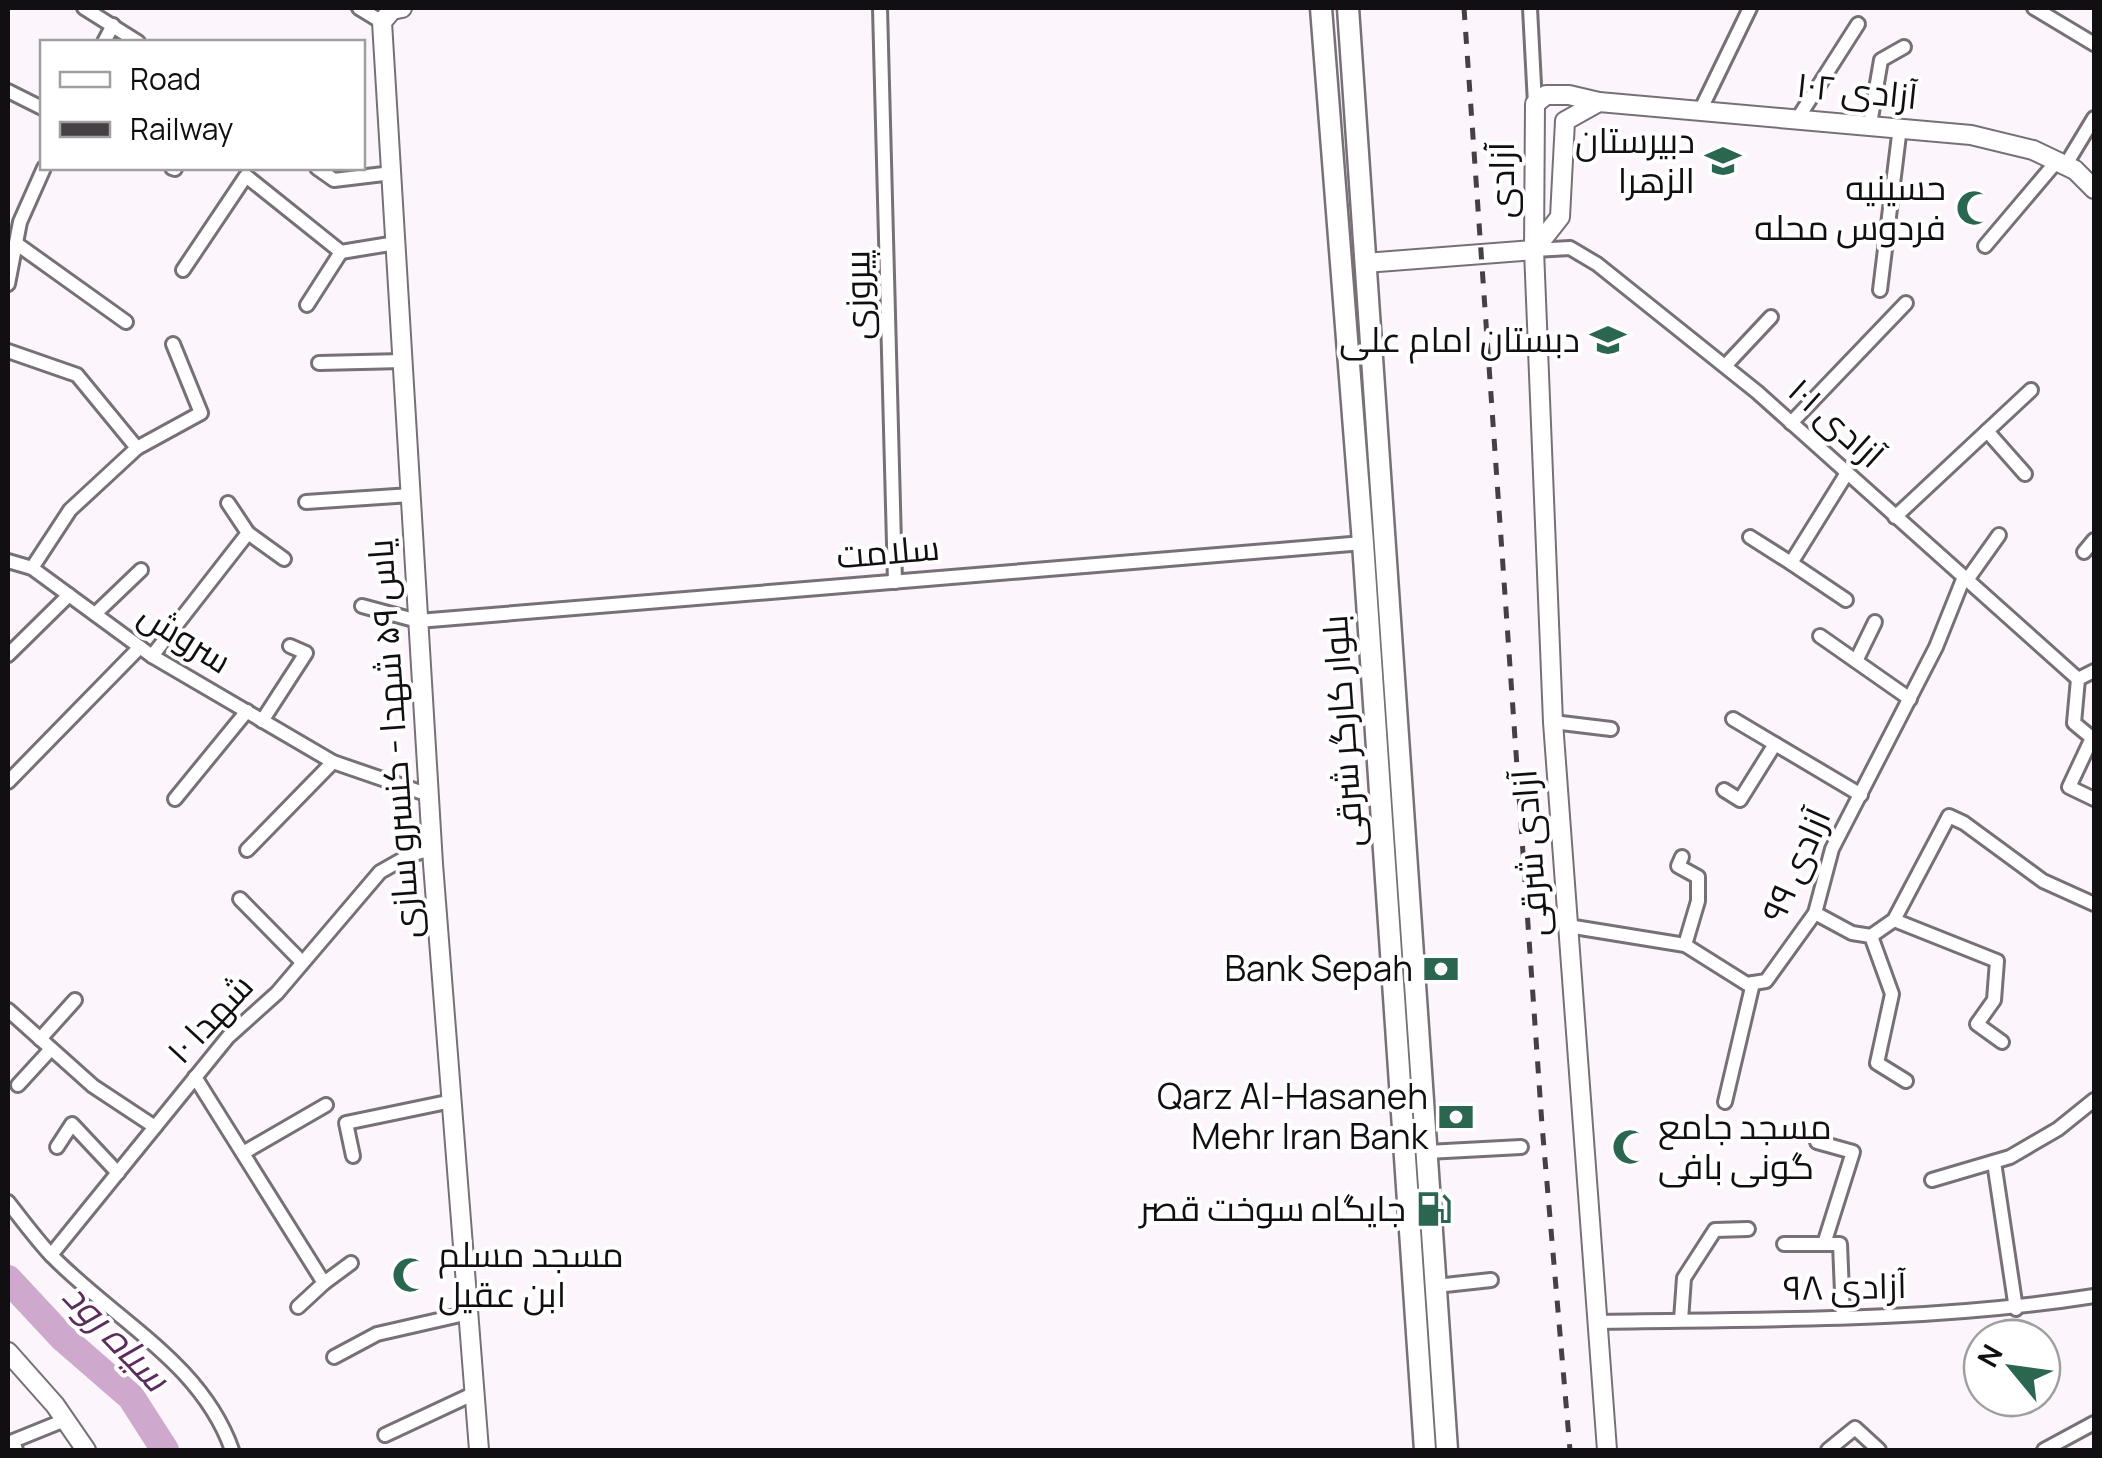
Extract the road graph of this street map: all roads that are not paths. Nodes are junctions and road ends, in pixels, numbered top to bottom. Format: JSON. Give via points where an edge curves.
{"nodes":[{"id":1,"x":84,"y":8,"type":"edge"},
{"id":2,"x":358,"y":8,"type":"edge"},
{"id":3,"x":400,"y":8,"type":"edge"},
{"id":4,"x":880,"y":8,"type":"edge"},
{"id":5,"x":1321,"y":8,"type":"edge"},
{"id":6,"x":1348,"y":8,"type":"edge"},
{"id":7,"x":1530,"y":8,"type":"edge"},
{"id":8,"x":1750,"y":8,"type":"edge"},
{"id":9,"x":2034,"y":8,"type":"edge"},
{"id":10,"x":382,"y":22,"type":"junction"},
{"id":11,"x":1858,"y":24,"type":"dead end"},
{"id":12,"x":113,"y":25,"type":"junction"},
{"id":13,"x":105,"y":40,"type":"edge"},
{"id":14,"x":135,"y":40,"type":"edge"},
{"id":15,"x":2094,"y":44,"type":"edge"},
{"id":16,"x":1904,"y":47,"type":"dead end"},
{"id":17,"x":8,"y":91,"type":"edge"},
{"id":18,"x":1600,"y":102,"type":"junction"},
{"id":19,"x":1536,"y":104,"type":"junction"},
{"id":20,"x":40,"y":107,"type":"edge"},
{"id":21,"x":1701,"y":109,"type":"junction"},
{"id":22,"x":1798,"y":118,"type":"junction"},
{"id":23,"x":2094,"y":118,"type":"edge"},
{"id":24,"x":1870,"y":124,"type":"junction"},
{"id":25,"x":1900,"y":128,"type":"junction"},
{"id":26,"x":2061,"y":164,"type":"junction"},
{"id":27,"x":43,"y":170,"type":"edge"},
{"id":28,"x":319,"y":170,"type":"edge"},
{"id":29,"x":392,"y":173,"type":"junction"},
{"id":30,"x":2094,"y":188,"type":"edge"},
{"id":31,"x":14,"y":220,"type":"edge"},
{"id":32,"x":396,"y":242,"type":"junction"},
{"id":33,"x":17,"y":244,"type":"junction"},
{"id":34,"x":1985,"y":246,"type":"dead end"},
{"id":35,"x":1534,"y":250,"type":"junction"},
{"id":36,"x":340,"y":252,"type":"junction"},
{"id":37,"x":1365,"y":263,"type":"junction"},
{"id":38,"x":184,"y":270,"type":"dead end"},
{"id":39,"x":8,"y":284,"type":"edge"},
{"id":40,"x":1880,"y":290,"type":"dead end"},
{"id":41,"x":1906,"y":303,"type":"dead end"},
{"id":42,"x":307,"y":305,"type":"dead end"},
{"id":43,"x":1771,"y":318,"type":"dead end"},
{"id":44,"x":126,"y":322,"type":"dead end"},
{"id":45,"x":173,"y":344,"type":"dead end"},
{"id":46,"x":8,"y":350,"type":"edge"},
{"id":47,"x":403,"y":361,"type":"junction"},
{"id":48,"x":320,"y":363,"type":"dead end"},
{"id":49,"x":1724,"y":366,"type":"junction"},
{"id":50,"x":2031,"y":390,"type":"dead end"},
{"id":51,"x":1792,"y":423,"type":"junction"},
{"id":52,"x":1987,"y":431,"type":"junction"},
{"id":53,"x":137,"y":448,"type":"junction"},
{"id":54,"x":1847,"y":473,"type":"junction"},
{"id":55,"x":2025,"y":474,"type":"dead end"},
{"id":56,"x":411,"y":495,"type":"junction"},
{"id":57,"x":306,"y":502,"type":"dead end"},
{"id":58,"x":228,"y":503,"type":"dead end"},
{"id":59,"x":1896,"y":516,"type":"junction"},
{"id":60,"x":248,"y":532,"type":"junction"},
{"id":61,"x":1999,"y":534,"type":"dead end"},
{"id":62,"x":1750,"y":538,"type":"dead end"},
{"id":63,"x":2094,"y":540,"type":"edge"},
{"id":64,"x":1362,"y":543,"type":"junction"},
{"id":65,"x":2084,"y":552,"type":"dead end"},
{"id":66,"x":284,"y":559,"type":"dead end"},
{"id":67,"x":8,"y":561,"type":"edge"},
{"id":68,"x":1791,"y":564,"type":"junction"},
{"id":69,"x":32,"y":568,"type":"junction"},
{"id":70,"x":142,"y":570,"type":"dead end"},
{"id":71,"x":1965,"y":578,"type":"junction"},
{"id":72,"x":895,"y":582,"type":"junction"},
{"id":73,"x":69,"y":595,"type":"junction"},
{"id":74,"x":1846,"y":600,"type":"dead end"},
{"id":75,"x":362,"y":606,"type":"dead end"},
{"id":76,"x":95,"y":614,"type":"junction"},
{"id":77,"x":418,"y":621,"type":"junction"},
{"id":78,"x":1875,"y":622,"type":"dead end"},
{"id":79,"x":1820,"y":636,"type":"dead end"},
{"id":80,"x":290,"y":646,"type":"dead end"},
{"id":81,"x":146,"y":652,"type":"junction"},
{"id":82,"x":8,"y":655,"type":"edge"},
{"id":83,"x":1856,"y":661,"type":"junction"},
{"id":84,"x":2090,"y":674,"type":"edge"},
{"id":85,"x":1910,"y":699,"type":"junction"},
{"id":86,"x":247,"y":712,"type":"junction"},
{"id":87,"x":1733,"y":719,"type":"dead end"},
{"id":88,"x":262,"y":720,"type":"junction"},
{"id":89,"x":1553,"y":722,"type":"junction"},
{"id":90,"x":1612,"y":729,"type":"dead end"},
{"id":91,"x":1775,"y":744,"type":"junction"},
{"id":92,"x":333,"y":762,"type":"junction"},
{"id":93,"x":8,"y":782,"type":"edge"},
{"id":94,"x":1724,"y":790,"type":"dead end"},
{"id":95,"x":1861,"y":794,"type":"junction"},
{"id":96,"x":429,"y":795,"type":"junction"},
{"id":97,"x":175,"y":799,"type":"dead end"},
{"id":98,"x":2094,"y":800,"type":"edge"},
{"id":99,"x":432,"y":849,"type":"junction"},
{"id":100,"x":247,"y":850,"type":"dead end"},
{"id":101,"x":1682,"y":857,"type":"dead end"},
{"id":102,"x":240,"y":900,"type":"dead end"},
{"id":103,"x":2094,"y":904,"type":"edge"},
{"id":104,"x":1815,"y":913,"type":"junction"},
{"id":105,"x":1894,"y":920,"type":"junction"},
{"id":106,"x":1568,"y":926,"type":"junction"},
{"id":107,"x":1871,"y":936,"type":"junction"},
{"id":108,"x":1685,"y":945,"type":"junction"},
{"id":109,"x":302,"y":962,"type":"junction"},
{"id":110,"x":1416,"y":981,"type":"junction"},
{"id":111,"x":1394,"y":982,"type":"junction"},
{"id":112,"x":1753,"y":983,"type":"junction"},
{"id":113,"x":75,"y":1000,"type":"dead end"},
{"id":114,"x":8,"y":1010,"type":"edge"},
{"id":115,"x":2002,"y":1042,"type":"dead end"},
{"id":116,"x":45,"y":1044,"type":"junction"},
{"id":117,"x":195,"y":1077,"type":"junction"},
{"id":118,"x":1906,"y":1082,"type":"dead end"},
{"id":119,"x":18,"y":1085,"type":"dead end"},
{"id":120,"x":452,"y":1100,"type":"junction"},
{"id":121,"x":2094,"y":1100,"type":"edge"},
{"id":122,"x":1726,"y":1102,"type":"dead end"},
{"id":123,"x":326,"y":1105,"type":"dead end"},
{"id":124,"x":155,"y":1127,"type":"junction"},
{"id":125,"x":1817,"y":1142,"type":"dead end"},
{"id":126,"x":1521,"y":1146,"type":"dead end"},
{"id":127,"x":57,"y":1147,"type":"dead end"},
{"id":128,"x":1427,"y":1152,"type":"junction"},
{"id":129,"x":243,"y":1153,"type":"junction"},
{"id":130,"x":353,"y":1156,"type":"dead end"},
{"id":131,"x":1994,"y":1162,"type":"junction"},
{"id":132,"x":118,"y":1173,"type":"junction"},
{"id":133,"x":1932,"y":1180,"type":"dead end"},
{"id":134,"x":8,"y":1202,"type":"edge"},
{"id":135,"x":1748,"y":1229,"type":"dead end"},
{"id":136,"x":1784,"y":1244,"type":"dead end"},
{"id":137,"x":1824,"y":1244,"type":"junction"},
{"id":138,"x":51,"y":1255,"type":"junction"},
{"id":139,"x":351,"y":1263,"type":"dead end"},
{"id":140,"x":1491,"y":1280,"type":"dead end"},
{"id":141,"x":324,"y":1283,"type":"junction"},
{"id":142,"x":1436,"y":1286,"type":"junction"},
{"id":143,"x":2094,"y":1296,"type":"edge"},
{"id":144,"x":298,"y":1306,"type":"dead end"},
{"id":145,"x":2016,"y":1309,"type":"junction"},
{"id":146,"x":469,"y":1313,"type":"junction"},
{"id":147,"x":1843,"y":1317,"type":"junction"},
{"id":148,"x":1681,"y":1320,"type":"junction"},
{"id":149,"x":1596,"y":1322,"type":"junction"},
{"id":150,"x":8,"y":1352,"type":"edge"},
{"id":151,"x":334,"y":1356,"type":"dead end"},
{"id":152,"x":475,"y":1393,"type":"junction"},
{"id":153,"x":65,"y":1420,"type":"junction"},
{"id":154,"x":2094,"y":1423,"type":"edge"},
{"id":155,"x":385,"y":1435,"type":"dead end"},
{"id":156,"x":12,"y":1440,"type":"edge"},
{"id":157,"x":86,"y":1450,"type":"edge"},
{"id":158,"x":232,"y":1450,"type":"edge"},
{"id":159,"x":479,"y":1450,"type":"edge"},
{"id":160,"x":1425,"y":1450,"type":"edge"},
{"id":161,"x":1447,"y":1450,"type":"edge"},
{"id":162,"x":1607,"y":1450,"type":"edge"},
{"id":163,"x":1828,"y":1450,"type":"edge"},
{"id":164,"x":1879,"y":1450,"type":"edge"},
{"id":165,"x":2044,"y":1450,"type":"edge"}],
"edges":[{"from":1,"to":12,"type":"street"},
{"from":2,"to":10,"type":"street"},
{"from":3,"to":10,"type":"street"},
{"from":4,"to":72,"type":"street","name":"پیروزی"},
{"from":5,"to":64,"type":"main road","name":"بلوار کارگر شرقی"},
{"from":6,"to":37,"type":"main road","name":"بلوار کارگر شرقی"},
{"from":7,"to":19,"type":"street","name":"آزادی"},
{"from":8,"to":21,"type":"street"},
{"from":9,"to":15,"type":"street"},
{"from":10,"to":29,"type":"street","name":"یاس ۵۹ شهدا - کنسرو سازی"},
{"from":11,"to":22,"type":"street"},
{"from":12,"to":13,"type":"street"},
{"from":12,"to":14,"type":"street"},
{"from":16,"to":24,"type":"street","via":[[1882,60]]},
{"from":17,"to":20,"type":"street"},
{"from":18,"to":19,"type":"street","name":"آزادی","via":[[1546,95]]},
{"from":18,"to":21,"type":"street","name":"آزادی ۱۰۲"},
{"from":18,"to":35,"type":"street","name":"آزادی","via":[[1565,121],[1560,217]]},
{"from":19,"to":35,"type":"street","name":"آزادی"},
{"from":21,"to":22,"type":"street","name":"آزادی ۱۰۲"},
{"from":22,"to":24,"type":"street","name":"آزادی ۱۰۲"},
{"from":23,"to":26,"type":"street"},
{"from":24,"to":25,"type":"street","name":"آزادی ۱۰۲"},
{"from":25,"to":26,"type":"street","name":"آزادی ۱۰۲","via":[[1972,135]]},
{"from":25,"to":40,"type":"street"},
{"from":26,"to":30,"type":"street","name":"آزادی ۱۰۲"},
{"from":26,"to":34,"type":"street"},
{"from":27,"to":31,"type":"street"},
{"from":28,"to":29,"type":"street","via":[[334,180]]},
{"from":29,"to":32,"type":"street","name":"یاس ۵۹ شهدا - کنسرو سازی"},
{"from":31,"to":33,"type":"street"},
{"from":32,"to":36,"type":"street"},
{"from":32,"to":47,"type":"street","name":"یاس ۵۹ شهدا - کنسرو سازی"},
{"from":33,"to":39,"type":"street"},
{"from":33,"to":44,"type":"street"},
{"from":35,"to":37,"type":"street"},
{"from":35,"to":49,"type":"street","name":"آزادی ۱۰۱","via":[[1570,248],[1584,256]]},
{"from":35,"to":89,"type":"street","name":"آزادی شرقی"},
{"from":36,"to":38,"type":"street","via":[[246,176]]},
{"from":36,"to":42,"type":"street"},
{"from":37,"to":110,"type":"main road","name":"بلوار کارگر شرقی"},
{"from":41,"to":51,"type":"street"},
{"from":43,"to":49,"type":"street"},
{"from":45,"to":53,"type":"street","via":[[201,413]]},
{"from":46,"to":53,"type":"street","via":[[77,375]]},
{"from":47,"to":48,"type":"street"},
{"from":47,"to":56,"type":"street","name":"یاس ۵۹ شهدا - کنسرو سازی"},
{"from":49,"to":51,"type":"street","name":"آزادی ۱۰۱"},
{"from":50,"to":52,"type":"street"},
{"from":51,"to":54,"type":"street","name":"آزادی ۱۰۱"},
{"from":52,"to":55,"type":"street"},
{"from":52,"to":59,"type":"street"},
{"from":53,"to":69,"type":"street","via":[[70,510]]},
{"from":54,"to":59,"type":"street","name":"آزادی ۱۰۱"},
{"from":54,"to":68,"type":"street"},
{"from":56,"to":57,"type":"street"},
{"from":56,"to":77,"type":"street","name":"یاس ۵۹ شهدا - کنسرو سازی"},
{"from":58,"to":60,"type":"street"},
{"from":59,"to":71,"type":"street","name":"آزادی ۱۰۱"},
{"from":60,"to":66,"type":"street"},
{"from":60,"to":81,"type":"street"},
{"from":61,"to":71,"type":"street","name":"آزادی ٩٩"},
{"from":62,"to":68,"type":"street"},
{"from":63,"to":65,"type":"street"},
{"from":64,"to":72,"type":"street","name":"سلامت"},
{"from":64,"to":111,"type":"main road","name":"بلوار کارگر شرقی"},
{"from":67,"to":69,"type":"street","name":"سروش"},
{"from":68,"to":74,"type":"street"},
{"from":69,"to":73,"type":"street","name":"سروش"},
{"from":70,"to":76,"type":"street"},
{"from":71,"to":84,"type":"street","name":"آزادی ۱۰۱"},
{"from":71,"to":85,"type":"street","name":"آزادی ٩٩"},
{"from":72,"to":77,"type":"street","name":"سلامت"},
{"from":73,"to":76,"type":"street","name":"سروش"},
{"from":73,"to":82,"type":"street"},
{"from":75,"to":77,"type":"street","name":"سلامت"},
{"from":76,"to":81,"type":"street","name":"سروش"},
{"from":77,"to":96,"type":"street","name":"یاس ۵۹ شهدا - کنسرو سازی"},
{"from":78,"to":83,"type":"street"},
{"from":79,"to":83,"type":"street"},
{"from":80,"to":88,"type":"street","via":[[306,653]]},
{"from":81,"to":86,"type":"street","name":"سروش"},
{"from":81,"to":93,"type":"street"},
{"from":83,"to":85,"type":"street"},
{"from":84,"to":98,"type":"street","via":[[2074,723],[2092,738],[2069,787]]},
{"from":85,"to":95,"type":"street","name":"آزادی ٩٩"},
{"from":86,"to":88,"type":"street","name":"سروش"},
{"from":86,"to":97,"type":"street"},
{"from":87,"to":91,"type":"street"},
{"from":88,"to":92,"type":"street","name":"سروش"},
{"from":89,"to":90,"type":"street"},
{"from":89,"to":106,"type":"street","name":"آزادی شرقی"},
{"from":91,"to":94,"type":"street","via":[[1740,800]]},
{"from":91,"to":95,"type":"street"},
{"from":92,"to":96,"type":"street","name":"سروش"},
{"from":92,"to":100,"type":"street"},
{"from":95,"to":104,"type":"street","name":"آزادی ٩٩","via":[[1832,848]]},
{"from":96,"to":99,"type":"street","name":"یاس ۵۹ شهدا - کنسرو سازی"},
{"from":99,"to":109,"type":"street","name":"شهدا ۱۰","via":[[380,872]]},
{"from":99,"to":120,"type":"street","name":"یاس ۵۹ شهدا - کنسرو سازی"},
{"from":101,"to":108,"type":"street","via":[[1678,866],[1698,877]]},
{"from":102,"to":109,"type":"street"},
{"from":103,"to":105,"type":"street","via":[[2044,882],[1948,816]]},
{"from":104,"to":107,"type":"street"},
{"from":104,"to":112,"type":"street","name":"آزادی ٩٩","via":[[1766,981]]},
{"from":105,"to":107,"type":"street"},
{"from":105,"to":115,"type":"street","via":[[1997,962],[1994,1000],[1977,1024]]},
{"from":106,"to":108,"type":"street"},
{"from":106,"to":149,"type":"street","name":"آزادی شرقی"},
{"from":107,"to":118,"type":"street","via":[[1892,994],[1877,1063]]},
{"from":108,"to":112,"type":"street"},
{"from":109,"to":117,"type":"street","name":"شهدا ۱۰"},
{"from":110,"to":111,"type":"main road"},
{"from":110,"to":128,"type":"main road","name":"بلوار کارگر شرقی"},
{"from":111,"to":160,"type":"main road","name":"بلوار کارگر شرقی"},
{"from":112,"to":122,"type":"street"},
{"from":113,"to":116,"type":"street"},
{"from":114,"to":116,"type":"street"},
{"from":116,"to":119,"type":"street"},
{"from":116,"to":124,"type":"street"},
{"from":117,"to":124,"type":"street","name":"شهدا ۱۰"},
{"from":117,"to":129,"type":"street"},
{"from":120,"to":130,"type":"street","via":[[346,1123]]},
{"from":120,"to":146,"type":"street","name":"یاس ۵۹ شهدا - کنسرو سازی"},
{"from":121,"to":131,"type":"street","via":[[2058,1130]]},
{"from":123,"to":129,"type":"street"},
{"from":124,"to":132,"type":"street","name":"شهدا ۱۰"},
{"from":125,"to":137,"type":"street","via":[[1852,1152]]},
{"from":126,"to":128,"type":"street"},
{"from":127,"to":132,"type":"street","via":[[72,1124]]},
{"from":128,"to":142,"type":"main road","name":"بلوار کارگر شرقی"},
{"from":129,"to":141,"type":"street"},
{"from":131,"to":133,"type":"street"},
{"from":131,"to":145,"type":"street"},
{"from":132,"to":138,"type":"street","name":"شهدا ۱۰"},
{"from":134,"to":138,"type":"street"},
{"from":135,"to":148,"type":"street","via":[[1715,1230],[1684,1278]]},
{"from":136,"to":137,"type":"street"},
{"from":137,"to":147,"type":"street","via":[[1840,1244]]},
{"from":138,"to":158,"type":"street","via":[[190,1377]]},
{"from":139,"to":141,"type":"street"},
{"from":140,"to":142,"type":"street"},
{"from":141,"to":144,"type":"street"},
{"from":142,"to":161,"type":"main road","name":"بلوار کارگر شرقی"},
{"from":143,"to":145,"type":"street","name":"آزادی ۹۸"},
{"from":145,"to":147,"type":"street","name":"آزادی ۹۸"},
{"from":146,"to":151,"type":"street","via":[[377,1334]]},
{"from":146,"to":152,"type":"street","name":"یاس ۵۹ شهدا - کنسرو سازی"},
{"from":147,"to":148,"type":"street","name":"آزادی ۹۸"},
{"from":148,"to":149,"type":"street","name":"آزادی ۹۸"},
{"from":149,"to":162,"type":"street","name":"آزادی شرقی"},
{"from":150,"to":153,"type":"street"},
{"from":152,"to":155,"type":"street"},
{"from":152,"to":159,"type":"street","name":"یاس ۵۹ شهدا - کنسرو سازی"},
{"from":153,"to":156,"type":"street"},
{"from":153,"to":157,"type":"street"},
{"from":154,"to":165,"type":"street"},
{"from":163,"to":164,"type":"street","via":[[1855,1428]]}]}
